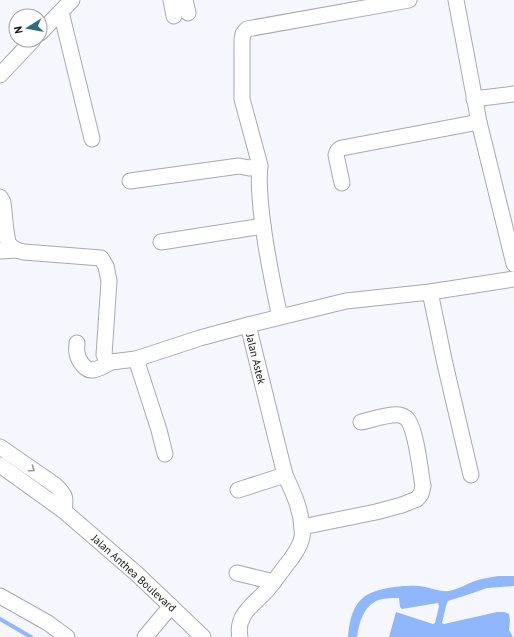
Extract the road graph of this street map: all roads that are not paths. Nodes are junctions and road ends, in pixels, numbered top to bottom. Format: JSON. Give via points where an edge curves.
{"nodes":[{"id":1,"x":72,"y":0,"type":"edge"},
{"id":2,"x":171,"y":0,"type":"edge"},
{"id":3,"x":410,"y":0,"type":"edge"},
{"id":4,"x":456,"y":0,"type":"edge"},
{"id":5,"x":182,"y":10,"type":"edge"},
{"id":6,"x":61,"y":12,"type":"junction"},
{"id":7,"x":48,"y":25,"type":"edge"},
{"id":8,"x":26,"y":48,"type":"edge"},
{"id":9,"x":0,"y":75,"type":"edge"},
{"id":10,"x":514,"y":94,"type":"edge"},
{"id":11,"x":474,"y":98,"type":"junction"},
{"id":12,"x":479,"y":122,"type":"junction"},
{"id":13,"x":92,"y":139,"type":"dead end"},
{"id":14,"x":260,"y":166,"type":"junction"},
{"id":15,"x":130,"y":181,"type":"dead end"},
{"id":16,"x":342,"y":183,"type":"dead end"},
{"id":17,"x":0,"y":197,"type":"edge"},
{"id":18,"x":263,"y":226,"type":"junction"},
{"id":19,"x":161,"y":242,"type":"dead end"},
{"id":20,"x":16,"y":250,"type":"junction"},
{"id":21,"x":0,"y":251,"type":"edge"},
{"id":22,"x":514,"y":264,"type":"edge"},
{"id":23,"x":514,"y":280,"type":"edge"},
{"id":24,"x":430,"y":292,"type":"junction"},
{"id":25,"x":280,"y":317,"type":"junction"},
{"id":26,"x":248,"y":325,"type":"junction"},
{"id":27,"x":77,"y":343,"type":"dead end"},
{"id":28,"x":136,"y":359,"type":"junction"},
{"id":29,"x":111,"y":362,"type":"junction"},
{"id":30,"x":361,"y":422,"type":"dead end"},
{"id":31,"x":0,"y":446,"type":"edge"},
{"id":32,"x":165,"y":454,"type":"dead end"},
{"id":33,"x":0,"y":465,"type":"edge"},
{"id":34,"x":285,"y":475,"type":"junction"},
{"id":35,"x":471,"y":475,"type":"dead end"},
{"id":36,"x":238,"y":490,"type":"dead end"},
{"id":37,"x":64,"y":511,"type":"junction"},
{"id":38,"x":302,"y":527,"type":"junction"},
{"id":39,"x":237,"y":573,"type":"dead end"},
{"id":40,"x":274,"y":582,"type":"junction"},
{"id":41,"x":0,"y":596,"type":"edge"},
{"id":42,"x":171,"y":606,"type":"junction"},
{"id":43,"x":67,"y":637,"type":"edge"},
{"id":44,"x":145,"y":637,"type":"edge"},
{"id":45,"x":203,"y":637,"type":"edge"},
{"id":46,"x":240,"y":637,"type":"edge"}],
"edges":[{"from":1,"to":6,"type":"street"},
{"from":2,"to":5,"type":"street"},
{"from":3,"to":14,"type":"street","via":[[248,29],[243,34],[242,99]]},
{"from":4,"to":11,"type":"street"},
{"from":6,"to":7,"type":"street"},
{"from":6,"to":13,"type":"street"},
{"from":8,"to":9,"type":"street"},
{"from":10,"to":11,"type":"street"},
{"from":11,"to":12,"type":"street"},
{"from":12,"to":16,"type":"street","via":[[339,149],[336,155]]},
{"from":12,"to":22,"type":"street"},
{"from":14,"to":15,"type":"street","via":[[239,166]]},
{"from":14,"to":18,"type":"street","via":[[258,176]]},
{"from":17,"to":20,"type":"street","via":[[8,243]]},
{"from":18,"to":19,"type":"street"},
{"from":18,"to":25,"type":"street"},
{"from":20,"to":21,"type":"street"},
{"from":20,"to":29,"type":"street","via":[[100,258],[106,266],[109,281],[104,355]]},
{"from":23,"to":24,"type":"street","name":"Jalan Astek"},
{"from":24,"to":25,"type":"street","name":"Jalan Astek","via":[[346,300]]},
{"from":24,"to":35,"type":"street"},
{"from":25,"to":26,"type":"street","name":"Jalan Astek"},
{"from":26,"to":28,"type":"street"},
{"from":26,"to":34,"type":"street","name":"Jalan Astek"},
{"from":27,"to":29,"type":"street","via":[[79,358],[87,370]]},
{"from":28,"to":29,"type":"street"},
{"from":28,"to":32,"type":"street"},
{"from":30,"to":38,"type":"street","via":[[400,415],[407,419],[415,439],[421,494],[417,499],[402,505]]},
{"from":31,"to":37,"type":"street","one_way":true,"via":[[56,485],[65,500]]},
{"from":33,"to":37,"type":"street","name":"Jalan Anthea Boulevard"},
{"from":34,"to":36,"type":"street"},
{"from":34,"to":38,"type":"street","name":"Jalan Astek","via":[[295,497]]},
{"from":37,"to":42,"type":"street","name":"Jalan Anthea Boulevard"},
{"from":38,"to":40,"type":"street","name":"Jalan Astek","via":[[302,538],[295,553]]},
{"from":39,"to":40,"type":"street"},
{"from":40,"to":46,"type":"street","name":"Jalan Astek","via":[[241,620]]},
{"from":41,"to":43,"type":"street","via":[[48,623]]},
{"from":42,"to":44,"type":"street"},
{"from":42,"to":45,"type":"street","name":"Jalan Anthea Boulevard"}]}
